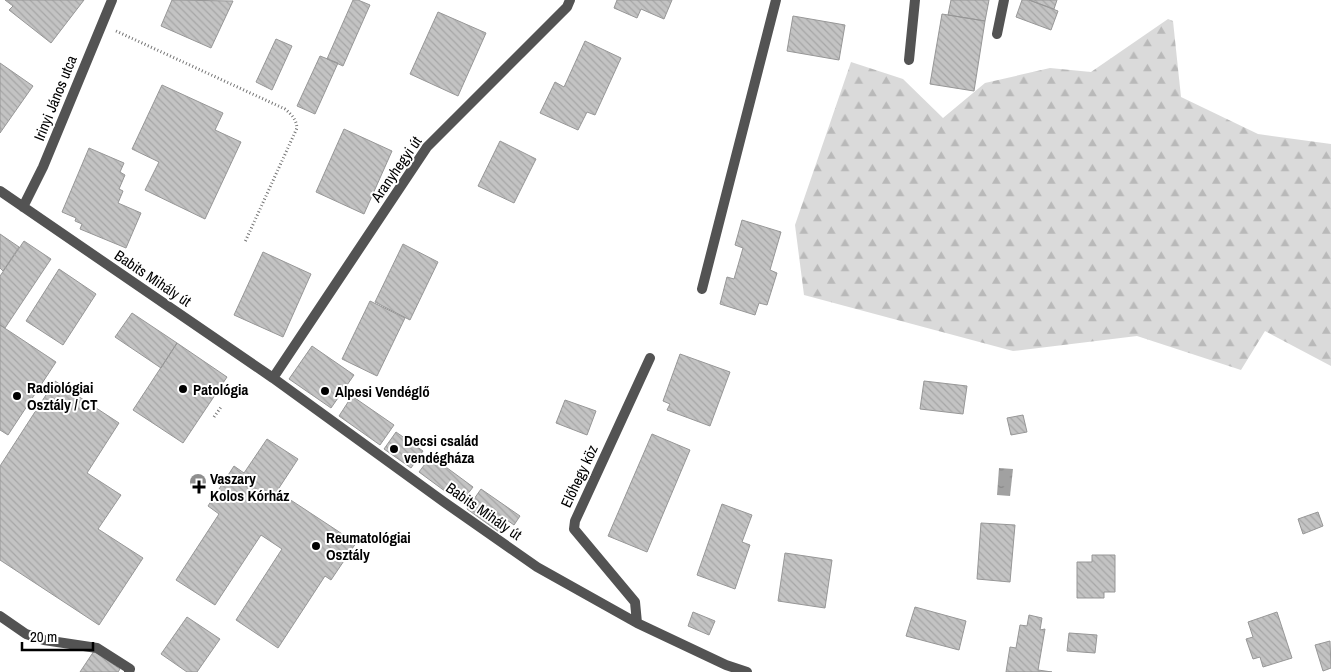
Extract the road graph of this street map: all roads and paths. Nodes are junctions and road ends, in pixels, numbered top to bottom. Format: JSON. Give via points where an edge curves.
{"nodes":[{"id":1,"x":112,"y":0,"type":"edge"},
{"id":2,"x":570,"y":0,"type":"edge"},
{"id":3,"x":776,"y":0,"type":"edge"},
{"id":4,"x":915,"y":0,"type":"edge"},
{"id":5,"x":1004,"y":0,"type":"edge"},
{"id":6,"x":102,"y":24,"type":"junction"},
{"id":7,"x":997,"y":34,"type":"dead end"},
{"id":8,"x":909,"y":60,"type":"dead end"},
{"id":9,"x":0,"y":191,"type":"edge"},
{"id":10,"x":23,"y":207,"type":"junction"},
{"id":11,"x":245,"y":242,"type":"dead end"},
{"id":12,"x":702,"y":289,"type":"dead end"},
{"id":13,"x":650,"y":358,"type":"dead end"},
{"id":14,"x":273,"y":378,"type":"junction"},
{"id":15,"x":221,"y":407,"type":"dead end"},
{"id":16,"x":214,"y":417,"type":"dead end"},
{"id":17,"x":0,"y":616,"type":"edge"},
{"id":18,"x":637,"y":623,"type":"junction"},
{"id":19,"x":129,"y":672,"type":"edge"},
{"id":20,"x":747,"y":672,"type":"edge"}],
"edges":[{"from":1,"to":6,"type":"street","name":"Irinyi János utca"},
{"from":2,"to":14,"type":"street","name":"Aranyhegyi út","via":[[567,7],[427,147]]},
{"from":3,"to":12,"type":"street"},
{"from":4,"to":8,"type":"street"},
{"from":5,"to":7,"type":"street"},
{"from":6,"to":10,"type":"street","name":"Irinyi János utca"},
{"from":6,"to":11,"type":"path","via":[[285,109],[296,121],[297,128]]},
{"from":9,"to":10,"type":"street","name":"Babits Mihály út"},
{"from":10,"to":14,"type":"street","name":"Babits Mihály út"},
{"from":13,"to":18,"type":"street","name":"Előhegy köz","via":[[574,521],[574,528],[635,602]]},
{"from":14,"to":18,"type":"street","name":"Babits Mihály út","via":[[537,566]]},
{"from":15,"to":16,"type":"path"},
{"from":17,"to":19,"type":"street","via":[[26,634],[44,640],[97,648],[130,669]]},
{"from":18,"to":20,"type":"street","name":"Babits Mihály út"}]}
